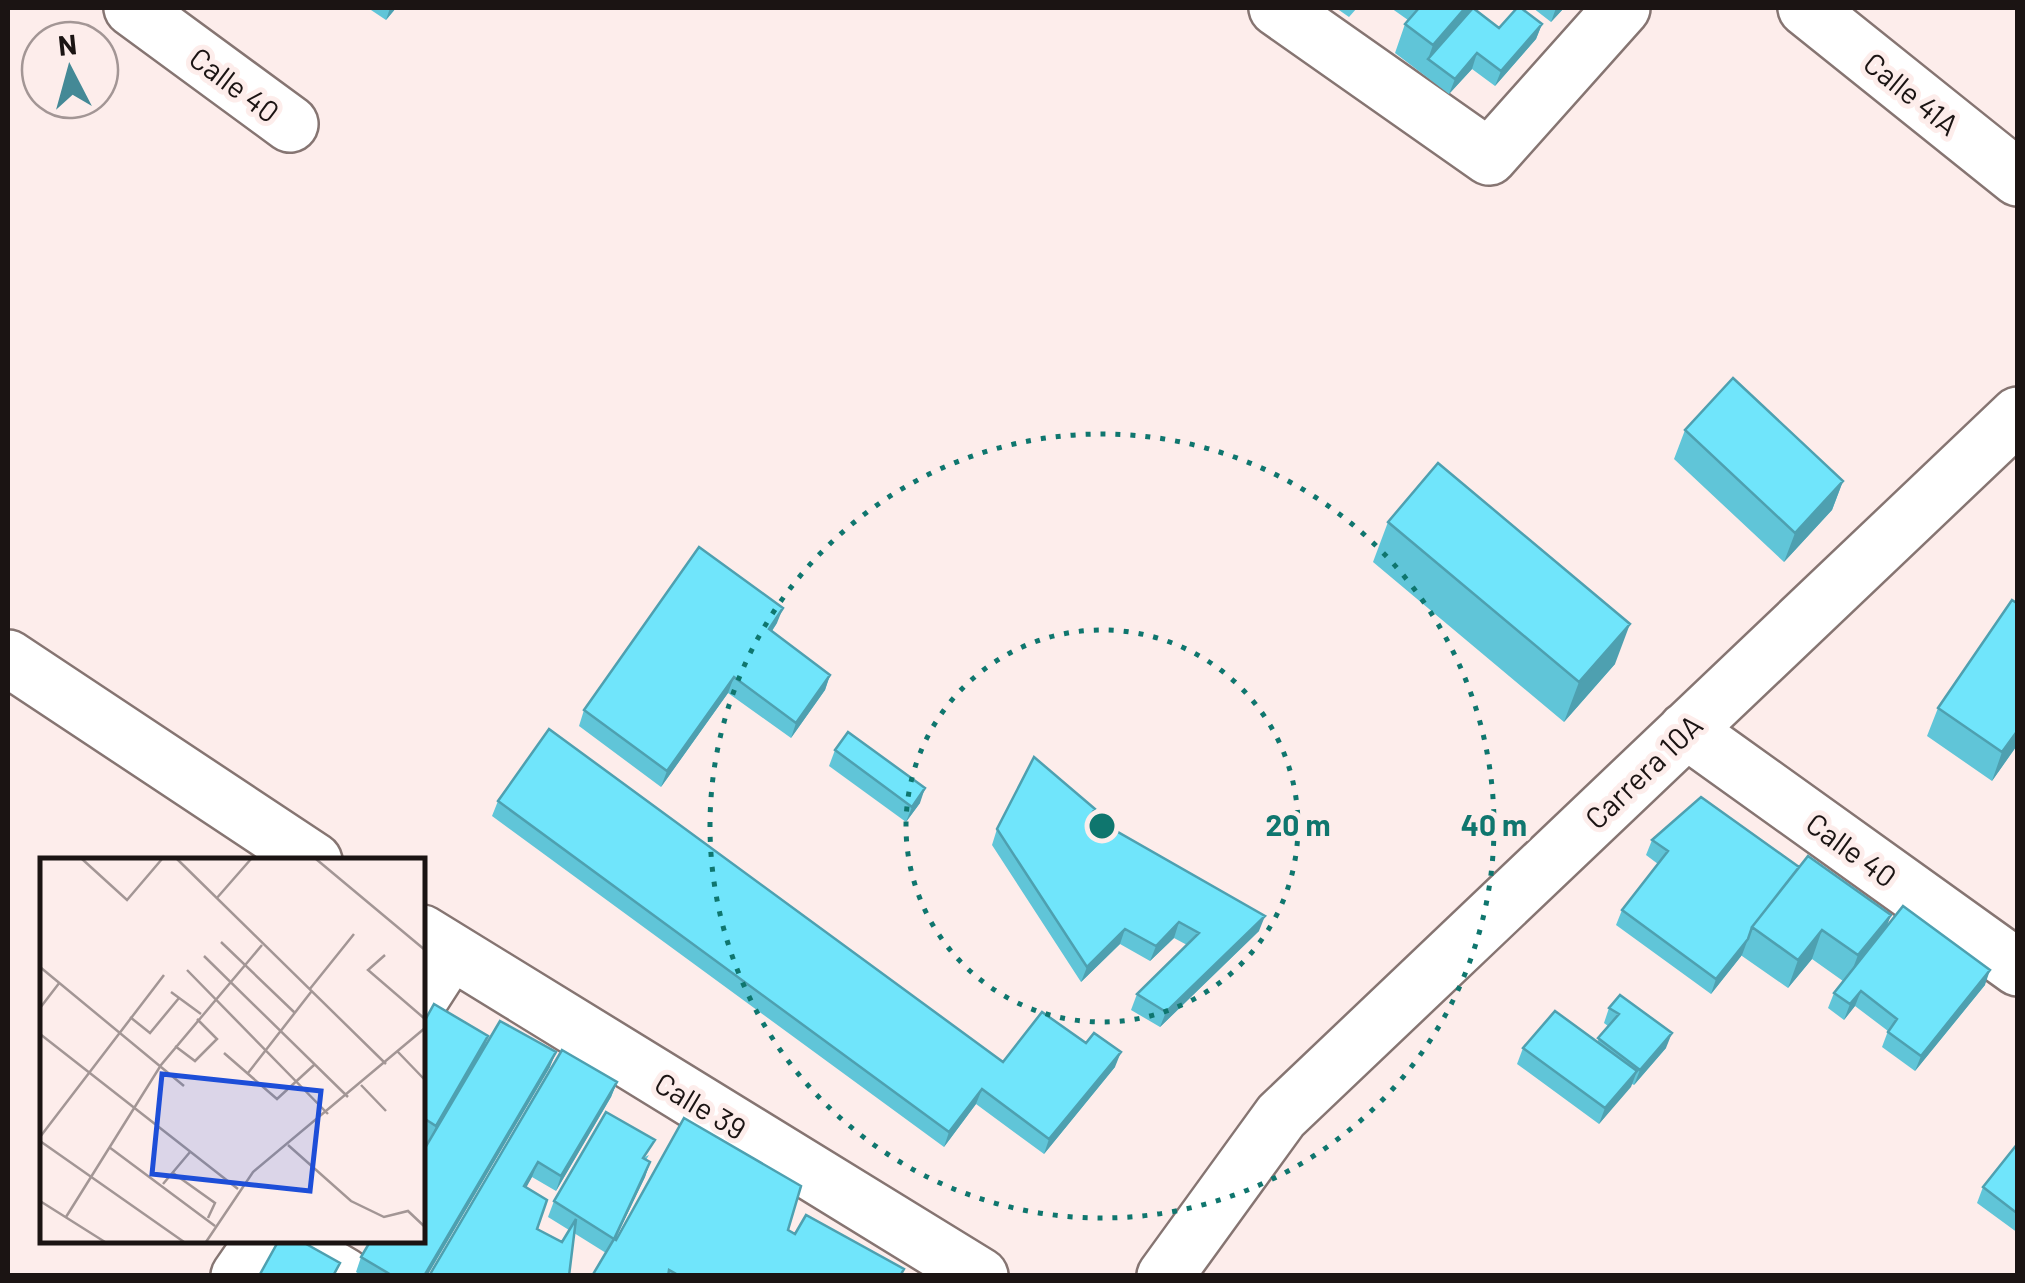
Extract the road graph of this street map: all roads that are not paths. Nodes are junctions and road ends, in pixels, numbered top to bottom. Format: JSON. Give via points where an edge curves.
{"nodes":[{"id":1,"x":132,"y":8,"type":"edge"},
{"id":2,"x":1277,"y":8,"type":"edge"},
{"id":3,"x":1622,"y":8,"type":"edge"},
{"id":4,"x":1806,"y":8,"type":"edge"},
{"id":5,"x":290,"y":124,"type":"dead end"},
{"id":6,"x":2018,"y":178,"type":"edge"},
{"id":7,"x":2018,"y":415,"type":"edge"},
{"id":8,"x":8,"y":658,"type":"edge"},
{"id":9,"x":1686,"y":730,"type":"junction"},
{"id":10,"x":311,"y":858,"type":"edge"},
{"id":11,"x":432,"y":960,"type":"edge"},
{"id":12,"x":2018,"y":968,"type":"edge"},
{"id":13,"x":262,"y":1243,"type":"edge"},
{"id":14,"x":288,"y":1243,"type":"edge"},
{"id":15,"x":239,"y":1276,"type":"edge"},
{"id":16,"x":344,"y":1276,"type":"edge"},
{"id":17,"x":980,"y":1276,"type":"edge"},
{"id":18,"x":1165,"y":1276,"type":"edge"}],
"edges":[{"from":1,"to":5,"type":"street","name":"Calle 40"},
{"from":2,"to":3,"type":"street","via":[[1489,158]]},
{"from":4,"to":6,"type":"street","name":"Calle 41A"},
{"from":7,"to":9,"type":"street","name":"Carrera 10A"},
{"from":8,"to":10,"type":"street"},
{"from":9,"to":12,"type":"street","name":"Calle 40"},
{"from":9,"to":18,"type":"street","name":"Carrera 10A","via":[[1281,1116]]},
{"from":11,"to":17,"type":"street","name":"Calle 39"},
{"from":13,"to":15,"type":"street"},
{"from":14,"to":16,"type":"street"}]}
